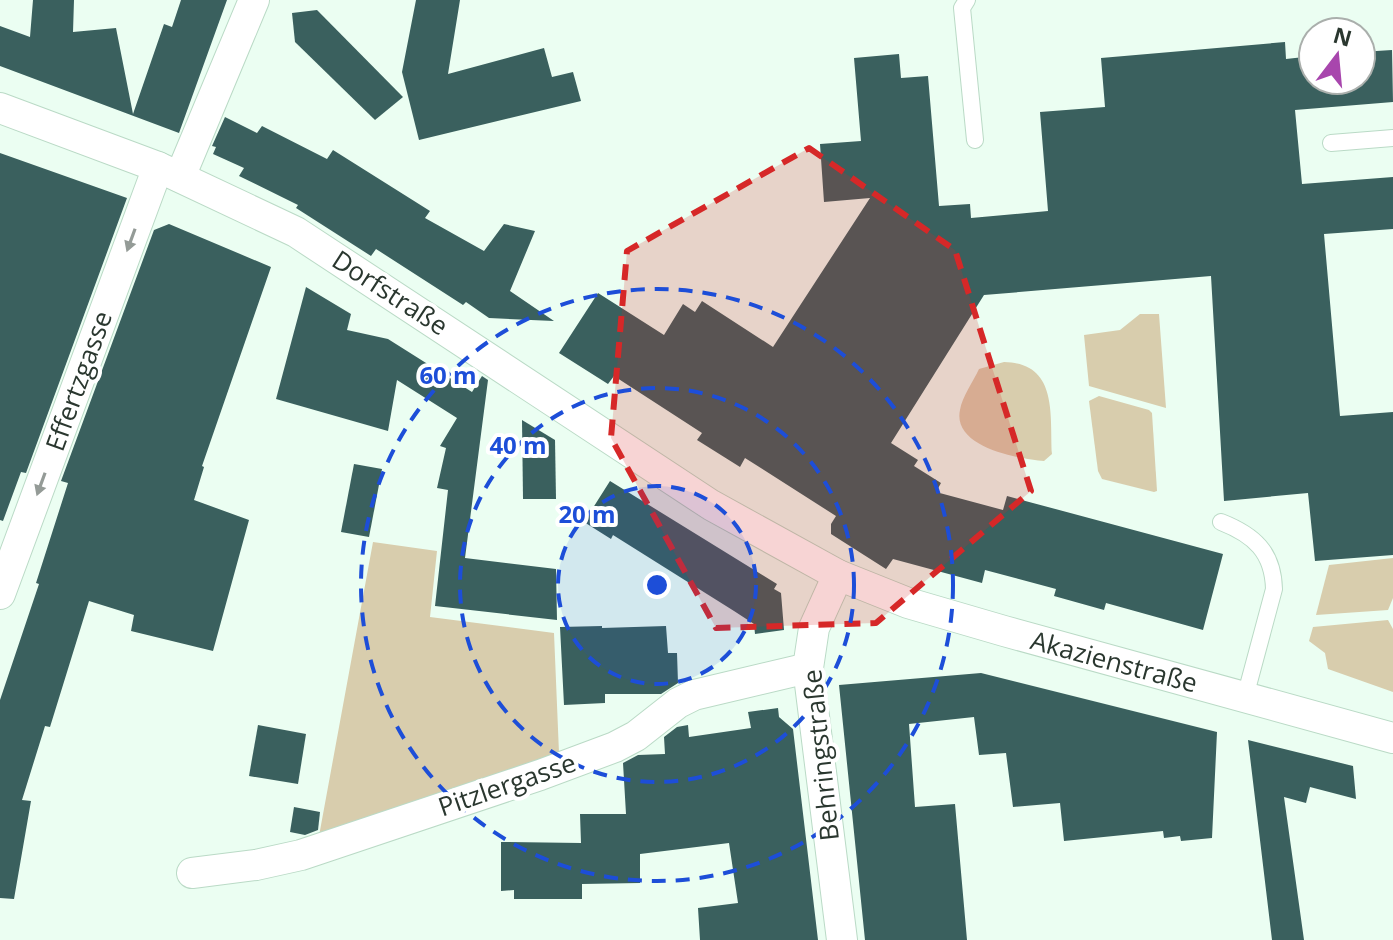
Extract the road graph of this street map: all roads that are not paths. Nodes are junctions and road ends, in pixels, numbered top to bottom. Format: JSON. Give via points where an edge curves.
{"nodes":[{"id":1,"x":254,"y":0,"type":"edge"},
{"id":2,"x":967,"y":0,"type":"edge"},
{"id":3,"x":0,"y":108,"type":"edge"},
{"id":4,"x":1393,"y":138,"type":"edge"},
{"id":5,"x":975,"y":140,"type":"dead end"},
{"id":6,"x":1331,"y":143,"type":"dead end"},
{"id":7,"x":169,"y":172,"type":"junction"},
{"id":8,"x":1221,"y":522,"type":"dead end"},
{"id":9,"x":838,"y":575,"type":"junction"},
{"id":10,"x":0,"y":594,"type":"edge"},
{"id":11,"x":808,"y":668,"type":"junction"},
{"id":12,"x":1245,"y":697,"type":"junction"},
{"id":13,"x":1393,"y":738,"type":"edge"},
{"id":14,"x":192,"y":873,"type":"dead end"},
{"id":15,"x":842,"y":940,"type":"edge"}],
"edges":[{"from":1,"to":7,"type":"street","name":"Effertzgasse"},
{"from":2,"to":5,"type":"lane","via":[[962,8]]},
{"from":3,"to":7,"type":"street","name":"Dorfstraße"},
{"from":4,"to":6,"type":"lane"},
{"from":7,"to":9,"type":"street","name":"Dorfstraße","via":[[296,232],[711,505]]},
{"from":7,"to":10,"type":"street","name":"Effertzgasse","one_way":true},
{"from":8,"to":12,"type":"lane","via":[[1255,540],[1273,579]]},
{"from":9,"to":11,"type":"street","name":"Behringstraße","via":[[814,628]]},
{"from":9,"to":12,"type":"street","name":"Akazienstraße","via":[[908,603]]},
{"from":11,"to":14,"type":"street","name":"Pitzlergasse","via":[[694,695],[615,747],[315,851]]},
{"from":11,"to":15,"type":"street","name":"Behringstraße"},
{"from":12,"to":13,"type":"street","name":"Akazienstraße"}]}
